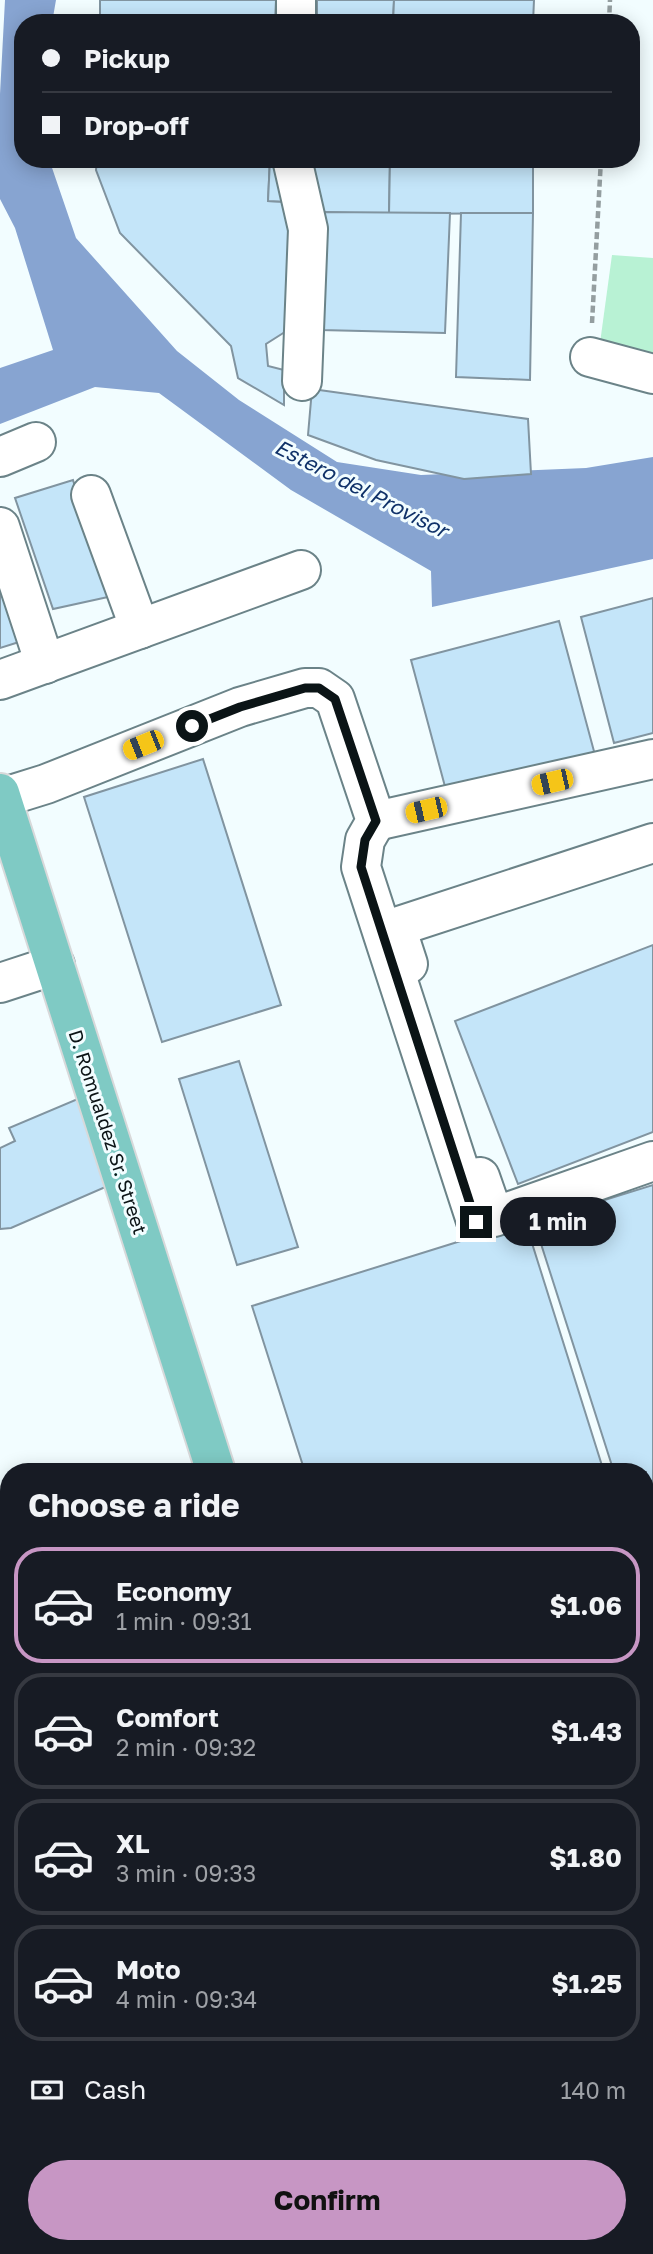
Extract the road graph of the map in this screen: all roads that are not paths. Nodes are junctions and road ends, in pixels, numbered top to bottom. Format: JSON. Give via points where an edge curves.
{"nodes":[{"id":1,"x":294,"y":168,"type":"edge"},
{"id":2,"x":590,"y":357,"type":"road end"},
{"id":3,"x":653,"y":374,"type":"edge"},
{"id":4,"x":302,"y":381,"type":"dead end"},
{"id":5,"x":36,"y":442,"type":"dead end"},
{"id":6,"x":0,"y":457,"type":"edge"},
{"id":7,"x":91,"y":495,"type":"dead end"},
{"id":8,"x":0,"y":527,"type":"edge"},
{"id":9,"x":301,"y":570,"type":"dead end"},
{"id":10,"x":139,"y":629,"type":"junction"},
{"id":11,"x":45,"y":664,"type":"junction"},
{"id":12,"x":0,"y":680,"type":"edge"},
{"id":13,"x":653,"y":759,"type":"edge"},
{"id":14,"x":1,"y":795,"type":"edge"},
{"id":15,"x":376,"y":821,"type":"junction"},
{"id":16,"x":653,"y":843,"type":"edge"},
{"id":17,"x":55,"y":965,"type":"junction"},
{"id":18,"x":0,"y":983,"type":"edge"},
{"id":19,"x":653,"y":1161,"type":"edge"},
{"id":20,"x":476,"y":1222,"type":"dead end"},
{"id":21,"x":213,"y":1463,"type":"edge"}],
"edges":[{"from":1,"to":4,"type":"lane","via":[[308,229]]},
{"from":2,"to":3,"type":"lane"},
{"from":5,"to":6,"type":"lane"},
{"from":7,"to":10,"type":"lane"},
{"from":8,"to":11,"type":"lane"},
{"from":9,"to":10,"type":"lane"},
{"from":10,"to":11,"type":"lane"},
{"from":11,"to":12,"type":"lane"},
{"from":13,"to":15,"type":"lane"},
{"from":14,"to":15,"type":"lane","via":[[46,784],[240,707],[319,688],[335,699]]},
{"from":14,"to":17,"type":"main road","name":"D. Romualdez Sr. Street"},
{"from":15,"to":20,"type":"lane","via":[[365,840],[361,867]]},
{"from":16,"to":19,"type":"lane","via":[[396,927],[494,1217]]},
{"from":17,"to":18,"type":"lane"},
{"from":17,"to":21,"type":"main road","name":"D. Romualdez Sr. Street"}]}
